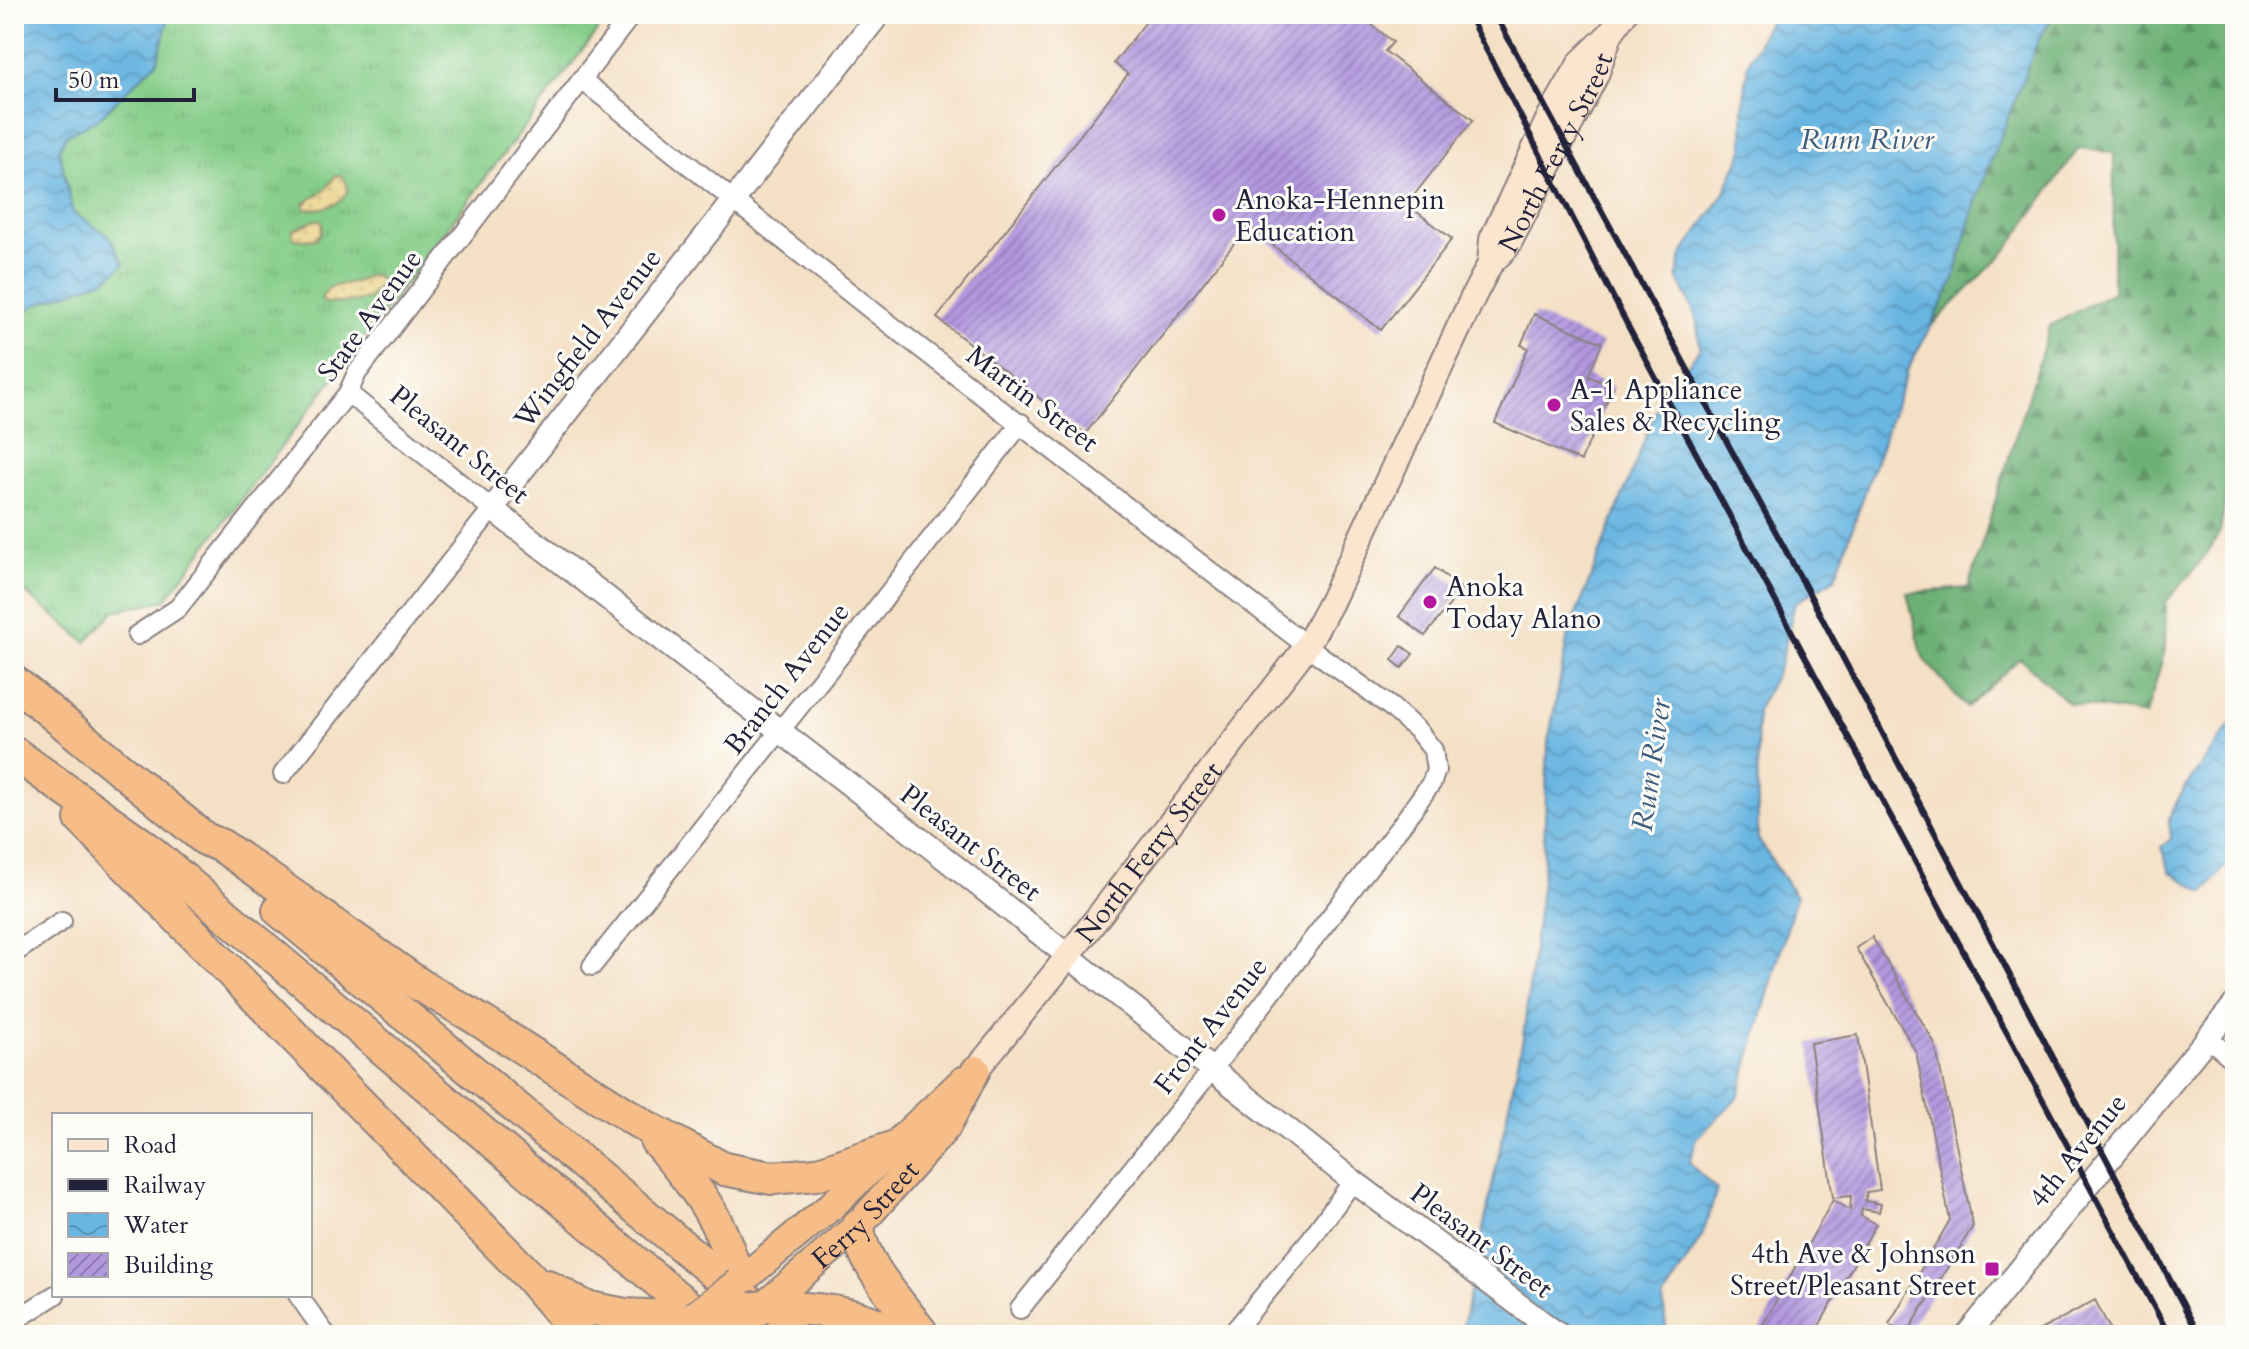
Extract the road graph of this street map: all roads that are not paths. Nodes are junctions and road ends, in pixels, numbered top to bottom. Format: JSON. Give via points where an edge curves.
{"nodes":[{"id":1,"x":632,"y":14,"type":"edge"},
{"id":2,"x":879,"y":14,"type":"edge"},
{"id":3,"x":1617,"y":24,"type":"edge"},
{"id":4,"x":582,"y":80,"type":"junction"},
{"id":5,"x":732,"y":201,"type":"junction"},
{"id":6,"x":348,"y":393,"type":"junction"},
{"id":7,"x":1021,"y":423,"type":"junction"},
{"id":8,"x":492,"y":509,"type":"junction"},
{"id":9,"x":137,"y":635,"type":"dead end"},
{"id":10,"x":1307,"y":646,"type":"junction"},
{"id":11,"x":14,"y":682,"type":"edge"},
{"id":12,"x":779,"y":732,"type":"junction"},
{"id":13,"x":18,"y":757,"type":"edge"},
{"id":14,"x":1436,"y":770,"type":"joint"},
{"id":15,"x":283,"y":774,"type":"dead end"},
{"id":16,"x":205,"y":839,"type":"junction"},
{"id":17,"x":62,"y":921,"type":"dead end"},
{"id":18,"x":14,"y":953,"type":"edge"},
{"id":19,"x":1069,"y":955,"type":"junction"},
{"id":20,"x":592,"y":966,"type":"dead end"},
{"id":21,"x":2235,"y":1004,"type":"edge"},
{"id":22,"x":2208,"y":1038,"type":"junction"},
{"id":23,"x":2235,"y":1061,"type":"edge"},
{"id":24,"x":1212,"y":1069,"type":"junction"},
{"id":25,"x":976,"y":1070,"type":"junction"},
{"id":26,"x":643,"y":1125,"type":"junction"},
{"id":27,"x":892,"y":1148,"type":"junction"},
{"id":28,"x":1353,"y":1181,"type":"junction"},
{"id":29,"x":858,"y":1226,"type":"junction"},
{"id":30,"x":530,"y":1277,"type":"junction"},
{"id":31,"x":52,"y":1297,"type":"edge"},
{"id":32,"x":299,"y":1297,"type":"edge"},
{"id":33,"x":763,"y":1307,"type":"junction"},
{"id":34,"x":1020,"y":1309,"type":"dead end"},
{"id":35,"x":729,"y":1316,"type":"edge"},
{"id":36,"x":14,"y":1321,"type":"edge"},
{"id":37,"x":681,"y":1327,"type":"edge"},
{"id":38,"x":326,"y":1335,"type":"edge"},
{"id":39,"x":579,"y":1335,"type":"edge"},
{"id":40,"x":789,"y":1335,"type":"edge"},
{"id":41,"x":899,"y":1335,"type":"edge"},
{"id":42,"x":923,"y":1335,"type":"edge"},
{"id":43,"x":1231,"y":1335,"type":"edge"},
{"id":44,"x":1559,"y":1335,"type":"edge"},
{"id":45,"x":1967,"y":1335,"type":"edge"}],
"edges":[{"from":1,"to":4,"type":"street","name":"State Avenue"},
{"from":2,"to":5,"type":"street","name":"Wingfield Avenue"},
{"from":3,"to":10,"type":"main road","name":"North Ferry Street","via":[[1581,62],[1534,146],[1492,239],[1490,264]]},
{"from":4,"to":5,"type":"street","name":"Martin Street"},
{"from":4,"to":6,"type":"street","name":"State Avenue","via":[[357,373]]},
{"from":5,"to":7,"type":"street","name":"Martin Street"},
{"from":5,"to":8,"type":"street","name":"Wingfield Avenue"},
{"from":6,"to":8,"type":"street","name":"Pleasant Street"},
{"from":6,"to":9,"type":"street","name":"State Avenue","via":[[178,608]]},
{"from":7,"to":10,"type":"street","name":"Martin Street"},
{"from":7,"to":12,"type":"street","name":"Branch Avenue"},
{"from":8,"to":12,"type":"street","name":"Pleasant Street"},
{"from":8,"to":15,"type":"street","name":"Wingfield Avenue"},
{"from":10,"to":14,"type":"street","name":"Martin Street","via":[[1418,731],[1433,750]]},
{"from":10,"to":19,"type":"main road","name":"North Ferry Street"},
{"from":11,"to":16,"type":"highway"},
{"from":12,"to":19,"type":"street","name":"Pleasant Street"},
{"from":12,"to":20,"type":"street","name":"Branch Avenue"},
{"from":13,"to":30,"type":"highway"},
{"from":13,"to":35,"type":"highway","via":[[144,846]]},
{"from":14,"to":24,"type":"street","name":"Front Avenue","via":[[1402,824]]},
{"from":16,"to":26,"type":"highway","via":[[420,985]]},
{"from":16,"to":40,"type":"highway","via":[[213,855]]},
{"from":17,"to":18,"type":"street"},
{"from":19,"to":24,"type":"street","name":"Pleasant Street"},
{"from":19,"to":25,"type":"main road","name":"North Ferry Street"},
{"from":21,"to":22,"type":"street","name":"4th Avenue"},
{"from":22,"to":23,"type":"street"},
{"from":22,"to":45,"type":"street","name":"4th Avenue"},
{"from":24,"to":28,"type":"street","name":"Pleasant Street"},
{"from":24,"to":34,"type":"street","name":"Front Avenue"},
{"from":25,"to":27,"type":"highway","name":"North Ferry Street"},
{"from":25,"to":29,"type":"highway","name":"Ferry Street","via":[[946,1127]]},
{"from":26,"to":27,"type":"highway","via":[[724,1169],[772,1178],[816,1174]]},
{"from":26,"to":35,"type":"highway","via":[[712,1212]]},
{"from":27,"to":35,"type":"highway","name":"North Ferry Street","via":[[772,1255]]},
{"from":28,"to":43,"type":"street"},
{"from":28,"to":44,"type":"street","name":"Pleasant Street"},
{"from":29,"to":33,"type":"highway","name":"Ferry Street"},
{"from":29,"to":42,"type":"highway","via":[[865,1255]]},
{"from":30,"to":37,"type":"highway","via":[[585,1307]]},
{"from":30,"to":39,"type":"highway"},
{"from":31,"to":36,"type":"street"},
{"from":32,"to":38,"type":"street"},
{"from":33,"to":35,"type":"highway","bridge":true},
{"from":33,"to":41,"type":"highway","via":[[829,1310],[874,1320]]},
{"from":35,"to":37,"type":"highway","bridge":true}]}
